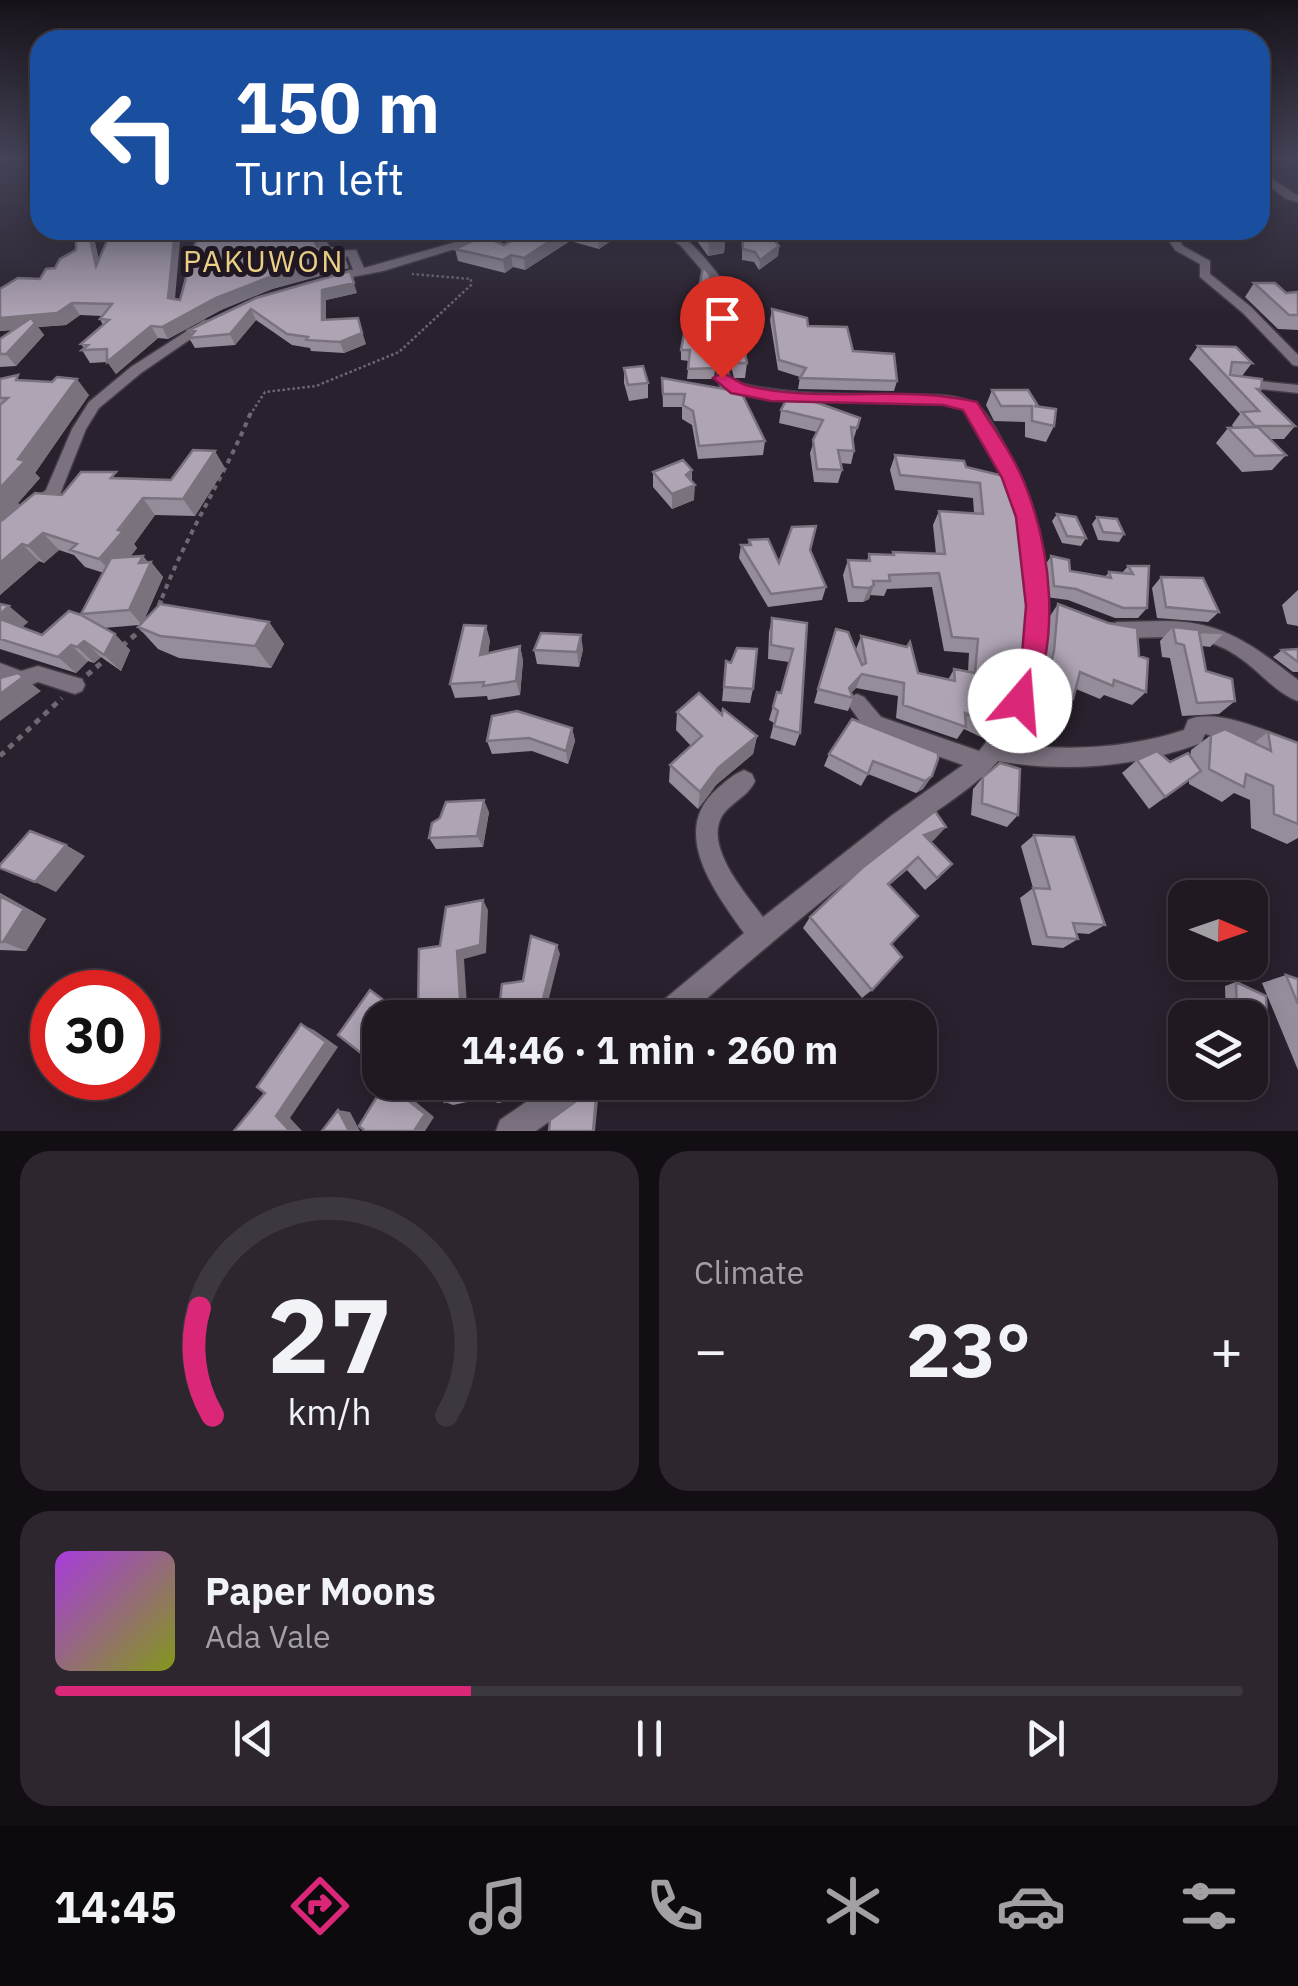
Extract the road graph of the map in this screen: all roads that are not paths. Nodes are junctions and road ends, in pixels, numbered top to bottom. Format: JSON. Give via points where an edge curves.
{"nodes":[{"id":1,"x":484,"y":240,"type":"edge"},
{"id":2,"x":680,"y":240,"type":"edge"},
{"id":3,"x":1174,"y":240,"type":"edge"},
{"id":4,"x":321,"y":241,"type":"dead end"},
{"id":5,"x":360,"y":272,"type":"junction"},
{"id":6,"x":310,"y":284,"type":"edge"},
{"id":7,"x":219,"y":316,"type":"edge"},
{"id":8,"x":1298,"y":362,"type":"edge"},
{"id":9,"x":1228,"y":382,"type":"edge"},
{"id":10,"x":1298,"y":389,"type":"edge"},
{"id":11,"x":0,"y":540,"type":"edge"},
{"id":12,"x":1098,"y":626,"type":"edge"},
{"id":13,"x":0,"y":671,"type":"edge"},
{"id":14,"x":75,"y":685,"type":"road end"},
{"id":15,"x":1298,"y":692,"type":"edge"},
{"id":16,"x":857,"y":703,"type":"edge"},
{"id":17,"x":1298,"y":753,"type":"edge"},
{"id":18,"x":988,"y":756,"type":"junction"},
{"id":19,"x":744,"y":781,"type":"dead end"},
{"id":20,"x":760,"y":936,"type":"junction"},
{"id":21,"x":685,"y":1000,"type":"edge"},
{"id":22,"x":555,"y":1100,"type":"edge"},
{"id":23,"x":511,"y":1131,"type":"edge"}],
"edges":[{"from":1,"to":5,"type":"street"},
{"from":2,"to":18,"type":"street","via":[[719,283],[718,352],[725,384],[771,396],[970,406],[1012,478],[1045,607],[1020,701]]},
{"from":3,"to":8,"type":"street","via":[[1206,263],[1204,276]]},
{"from":4,"to":5,"type":"street","via":[[328,255],[352,252]]},
{"from":5,"to":6,"type":"street"},
{"from":7,"to":11,"type":"street","via":[[94,405],[53,493]]},
{"from":9,"to":10,"type":"street"},
{"from":12,"to":15,"type":"street","via":[[1211,634]]},
{"from":13,"to":14,"type":"street","via":[[20,680],[38,674]]},
{"from":16,"to":18,"type":"street","via":[[874,724]]},
{"from":17,"to":18,"type":"street","via":[[1201,724],[1181,742],[1108,754]]},
{"from":18,"to":20,"type":"street"},
{"from":19,"to":20,"type":"street","via":[[711,812],[706,827],[712,860]]},
{"from":20,"to":21,"type":"street"},
{"from":22,"to":23,"type":"street"}]}
